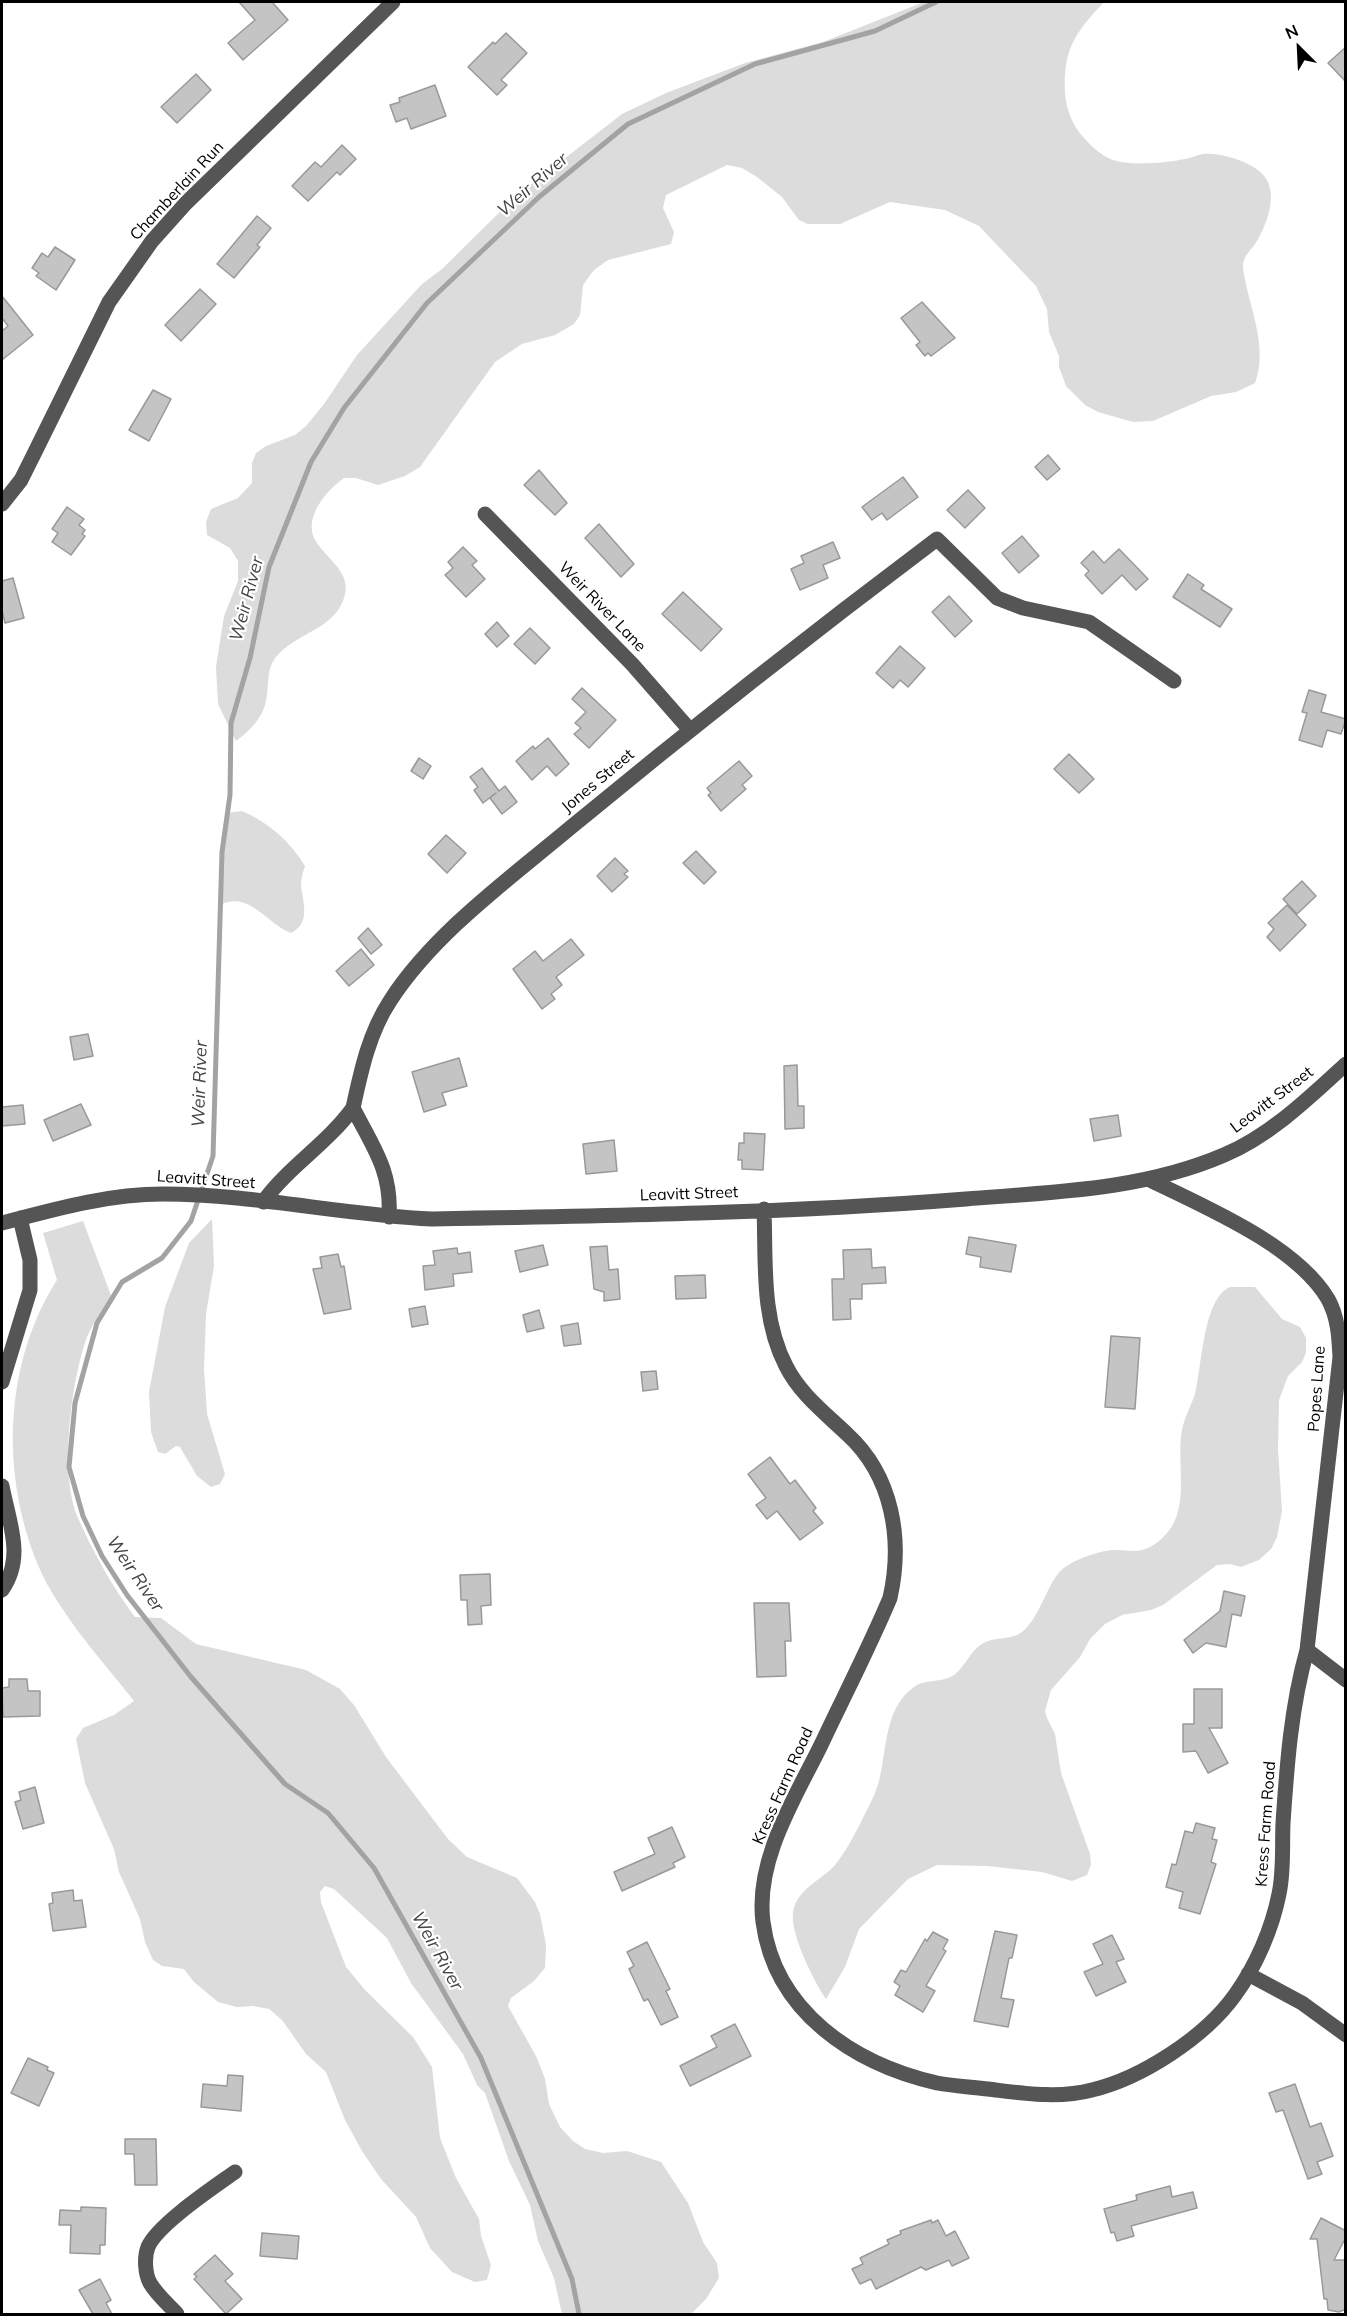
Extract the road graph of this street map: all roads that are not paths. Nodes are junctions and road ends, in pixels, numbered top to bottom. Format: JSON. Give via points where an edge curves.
{"nodes":[{"id":1,"x":393,"y":2,"type":"edge"},
{"id":2,"x":2,"y":504,"type":"edge"},
{"id":3,"x":485,"y":514,"type":"dead end"},
{"id":4,"x":1174,"y":681,"type":"dead end"},
{"id":5,"x":689,"y":729,"type":"junction"},
{"id":6,"x":1346,"y":1064,"type":"edge"},
{"id":7,"x":353,"y":1108,"type":"junction"},
{"id":8,"x":1150,"y":1180,"type":"junction"},
{"id":9,"x":263,"y":1202,"type":"junction"},
{"id":10,"x":764,"y":1209,"type":"junction"},
{"id":11,"x":389,"y":1217,"type":"junction"},
{"id":12,"x":20,"y":1218,"type":"junction"},
{"id":13,"x":2,"y":1223,"type":"edge"},
{"id":14,"x":2,"y":1382,"type":"edge"},
{"id":15,"x":2,"y":1486,"type":"edge"},
{"id":16,"x":2,"y":1590,"type":"edge"},
{"id":17,"x":1308,"y":1650,"type":"junction"},
{"id":18,"x":1346,"y":1680,"type":"edge"},
{"id":19,"x":1248,"y":1974,"type":"junction"},
{"id":20,"x":1346,"y":2035,"type":"edge"},
{"id":21,"x":235,"y":2172,"type":"dead end"},
{"id":22,"x":177,"y":2314,"type":"edge"}],
"edges":[{"from":1,"to":2,"type":"street","name":"Chamberlain Run","via":[[186,202],[152,241],[109,302],[21,480]]},
{"from":3,"to":5,"type":"street","name":"Weir River Lane","via":[[624,656]]},
{"from":4,"to":5,"type":"street","name":"Jones Street","via":[[1089,622],[1023,608],[997,598],[937,539]]},
{"from":5,"to":7,"type":"street","name":"Jones Street","via":[[522,868],[423,959],[381,1017],[362,1068]]},
{"from":6,"to":8,"type":"street","name":"Leavitt Street","via":[[1254,1139],[1226,1154]]},
{"from":7,"to":9,"type":"street","name":"Jones Street","via":[[337,1130],[279,1180]]},
{"from":7,"to":11,"type":"street","via":[[386,1174],[391,1194]]},
{"from":8,"to":10,"type":"street","name":"Leavitt Street","via":[[944,1200]]},
{"from":8,"to":17,"type":"street","name":"Popes Lane","via":[[1235,1222],[1290,1259],[1323,1293],[1338,1325],[1341,1357]]},
{"from":9,"to":11,"type":"street","name":"Leavitt Street"},
{"from":9,"to":12,"type":"street","name":"Leavitt Street","via":[[165,1194],[89,1201]]},
{"from":10,"to":11,"type":"street","name":"Leavitt Street","via":[[514,1218]]},
{"from":10,"to":19,"type":"street","name":"Kress Farm Road","via":[[766,1296],[779,1351],[798,1385],[869,1459],[890,1507],[897,1541],[890,1598],[791,1807],[768,1865],[763,1919],[768,1949],[790,1994],[808,2017],[831,2036],[885,2067],[939,2083],[1068,2094],[1130,2078],[1178,2048],[1221,2012]]},
{"from":12,"to":13,"type":"street","name":"Leavitt Street"},
{"from":12,"to":14,"type":"street","via":[[30,1260],[30,1290]]},
{"from":15,"to":16,"type":"street","via":[[16,1552]]},
{"from":17,"to":18,"type":"street"},
{"from":17,"to":19,"type":"street","name":"Kress Farm Road","via":[[1298,1684],[1290,1739],[1280,1891]]},
{"from":19,"to":20,"type":"street","via":[[1302,2003]]},
{"from":21,"to":22,"type":"street","via":[[189,2207],[148,2247],[146,2265],[150,2282]]}]}
